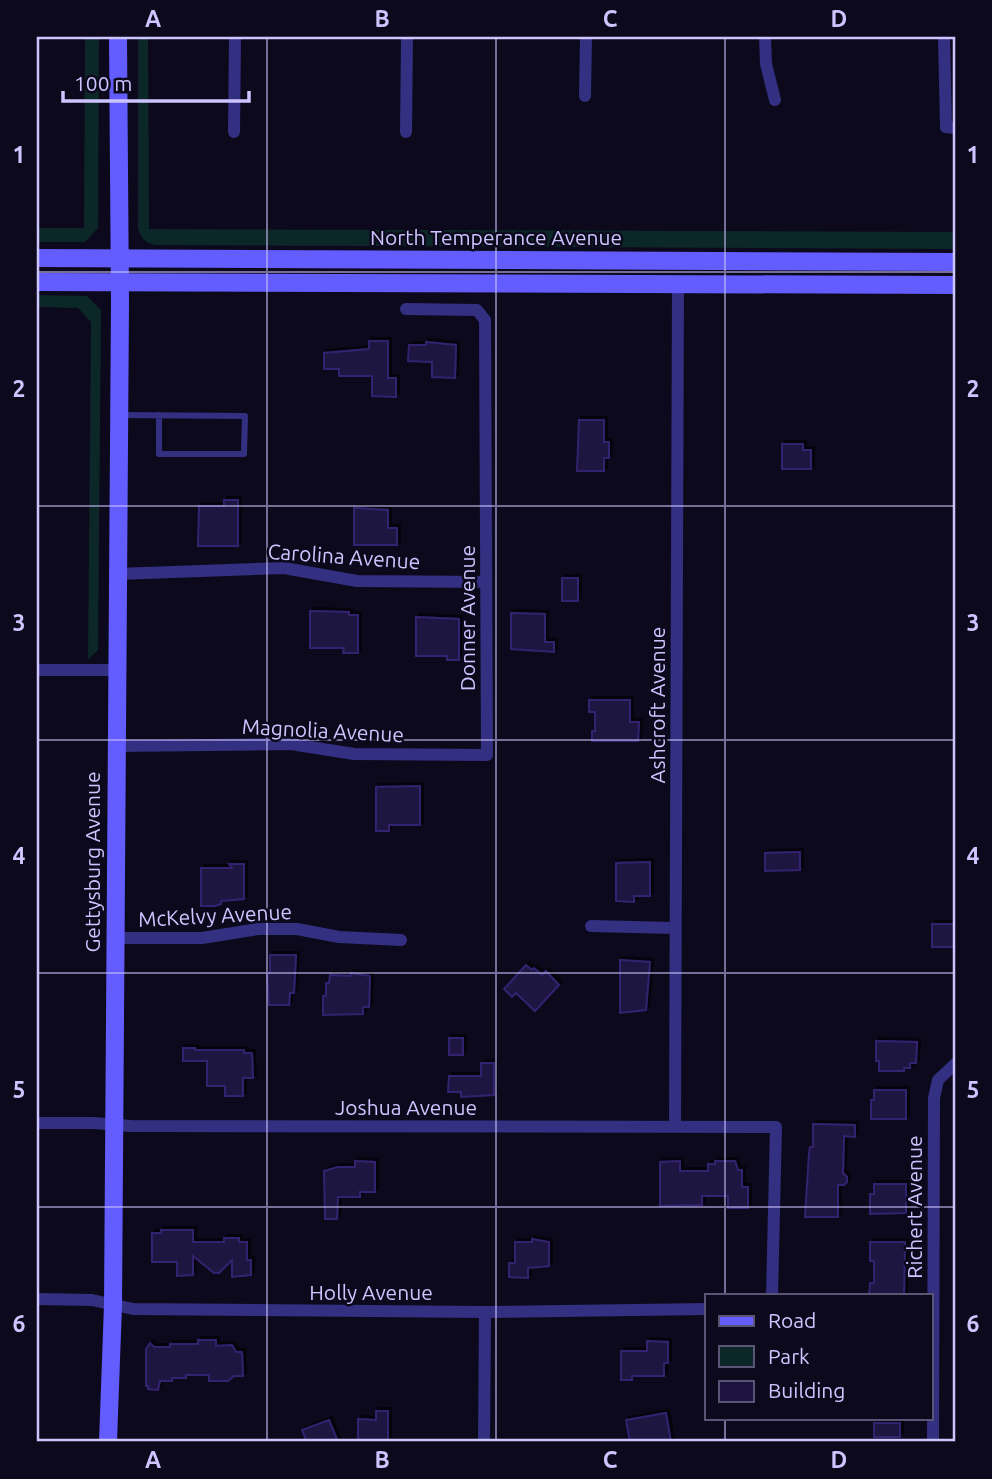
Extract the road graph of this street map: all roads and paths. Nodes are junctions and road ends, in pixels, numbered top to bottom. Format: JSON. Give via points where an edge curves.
{"nodes":[{"id":1,"x":118,"y":37,"type":"edge"},
{"id":2,"x":235,"y":37,"type":"edge"},
{"id":3,"x":407,"y":37,"type":"edge"},
{"id":4,"x":586,"y":37,"type":"edge"},
{"id":5,"x":765,"y":37,"type":"edge"},
{"id":6,"x":944,"y":37,"type":"edge"},
{"id":7,"x":585,"y":96,"type":"dead end"},
{"id":8,"x":775,"y":100,"type":"dead end"},
{"id":9,"x":951,"y":128,"type":"edge"},
{"id":10,"x":234,"y":132,"type":"dead end"},
{"id":11,"x":406,"y":132,"type":"dead end"},
{"id":12,"x":37,"y":258,"type":"edge"},
{"id":13,"x":119,"y":259,"type":"junction"},
{"id":14,"x":955,"y":262,"type":"edge"},
{"id":15,"x":37,"y":282,"type":"edge"},
{"id":16,"x":119,"y":283,"type":"junction"},
{"id":17,"x":678,"y":284,"type":"junction"},
{"id":18,"x":955,"y":285,"type":"edge"},
{"id":19,"x":406,"y":309,"type":"dead end"},
{"id":20,"x":118,"y":415,"type":"junction"},
{"id":21,"x":159,"y":415,"type":"junction"},
{"id":22,"x":117,"y":574,"type":"junction"},
{"id":23,"x":485,"y":583,"type":"junction"},
{"id":24,"x":37,"y":670,"type":"edge"},
{"id":25,"x":116,"y":670,"type":"junction"},
{"id":26,"x":116,"y":746,"type":"junction"},
{"id":27,"x":487,"y":755,"type":"joint"},
{"id":28,"x":591,"y":926,"type":"dead end"},
{"id":29,"x":676,"y":928,"type":"junction"},
{"id":30,"x":114,"y":938,"type":"junction"},
{"id":31,"x":401,"y":940,"type":"dead end"},
{"id":32,"x":955,"y":1064,"type":"edge"},
{"id":33,"x":37,"y":1123,"type":"edge"},
{"id":34,"x":113,"y":1125,"type":"junction"},
{"id":35,"x":676,"y":1126,"type":"junction"},
{"id":36,"x":772,"y":1294,"type":"edge"},
{"id":37,"x":37,"y":1299,"type":"edge"},
{"id":38,"x":113,"y":1305,"type":"junction"},
{"id":39,"x":705,"y":1309,"type":"edge"},
{"id":40,"x":485,"y":1312,"type":"junction"},
{"id":41,"x":108,"y":1442,"type":"edge"},
{"id":42,"x":484,"y":1442,"type":"edge"},
{"id":43,"x":933,"y":1442,"type":"edge"}],
"edges":[{"from":1,"to":13,"type":"main road","name":"Gettysburg Avenue"},
{"from":2,"to":10,"type":"street"},
{"from":3,"to":11,"type":"street"},
{"from":4,"to":7,"type":"street"},
{"from":5,"to":8,"type":"street"},
{"from":6,"to":9,"type":"street"},
{"from":12,"to":13,"type":"main road","name":"North Temperance Avenue"},
{"from":13,"to":14,"type":"main road","name":"North Temperance Avenue"},
{"from":13,"to":16,"type":"main road","name":"Gettysburg Avenue"},
{"from":15,"to":16,"type":"main road"},
{"from":16,"to":17,"type":"main road"},
{"from":16,"to":20,"type":"main road","name":"Gettysburg Avenue"},
{"from":17,"to":18,"type":"main road"},
{"from":17,"to":29,"type":"street","name":"Ashcroft Avenue"},
{"from":19,"to":23,"type":"street","name":"Donner Avenue","via":[[469,309],[482,314],[486,335]]},
{"from":20,"to":21,"type":"lane"},
{"from":20,"to":22,"type":"main road","name":"Gettysburg Avenue"},
{"from":21,"to":21,"type":"lane","via":[[245,416],[244,454],[159,454]]},
{"from":22,"to":23,"type":"street","name":"Carolina Avenue","via":[[284,568],[357,581]]},
{"from":22,"to":25,"type":"main road","name":"Gettysburg Avenue"},
{"from":23,"to":27,"type":"street","name":"Donner Avenue"},
{"from":24,"to":25,"type":"street"},
{"from":25,"to":26,"type":"main road","name":"Gettysburg Avenue"},
{"from":26,"to":27,"type":"street","name":"Magnolia Avenue","via":[[290,744],[354,754]]},
{"from":26,"to":30,"type":"main road","name":"Gettysburg Avenue"},
{"from":28,"to":29,"type":"street"},
{"from":29,"to":35,"type":"street","name":"Ashcroft Avenue"},
{"from":30,"to":31,"type":"street","name":"McKelvy Avenue","via":[[202,938],[258,929],[297,929],[339,937]]},
{"from":30,"to":34,"type":"main road","name":"Gettysburg Avenue"},
{"from":32,"to":43,"type":"street","name":"Richert Avenue","via":[[938,1080],[934,1098]]},
{"from":33,"to":34,"type":"street","name":"Joshua Avenue"},
{"from":34,"to":35,"type":"street","name":"Joshua Avenue"},
{"from":34,"to":38,"type":"main road","name":"Gettysburg Avenue"},
{"from":35,"to":36,"type":"street","name":"Joshua Avenue","via":[[776,1127]]},
{"from":37,"to":38,"type":"street","name":"Holly Avenue"},
{"from":38,"to":40,"type":"street","name":"Holly Avenue","via":[[133,1309]]},
{"from":38,"to":41,"type":"main road","name":"Gettysburg Avenue"},
{"from":39,"to":40,"type":"street","name":"Holly Avenue"},
{"from":40,"to":42,"type":"street"}]}
